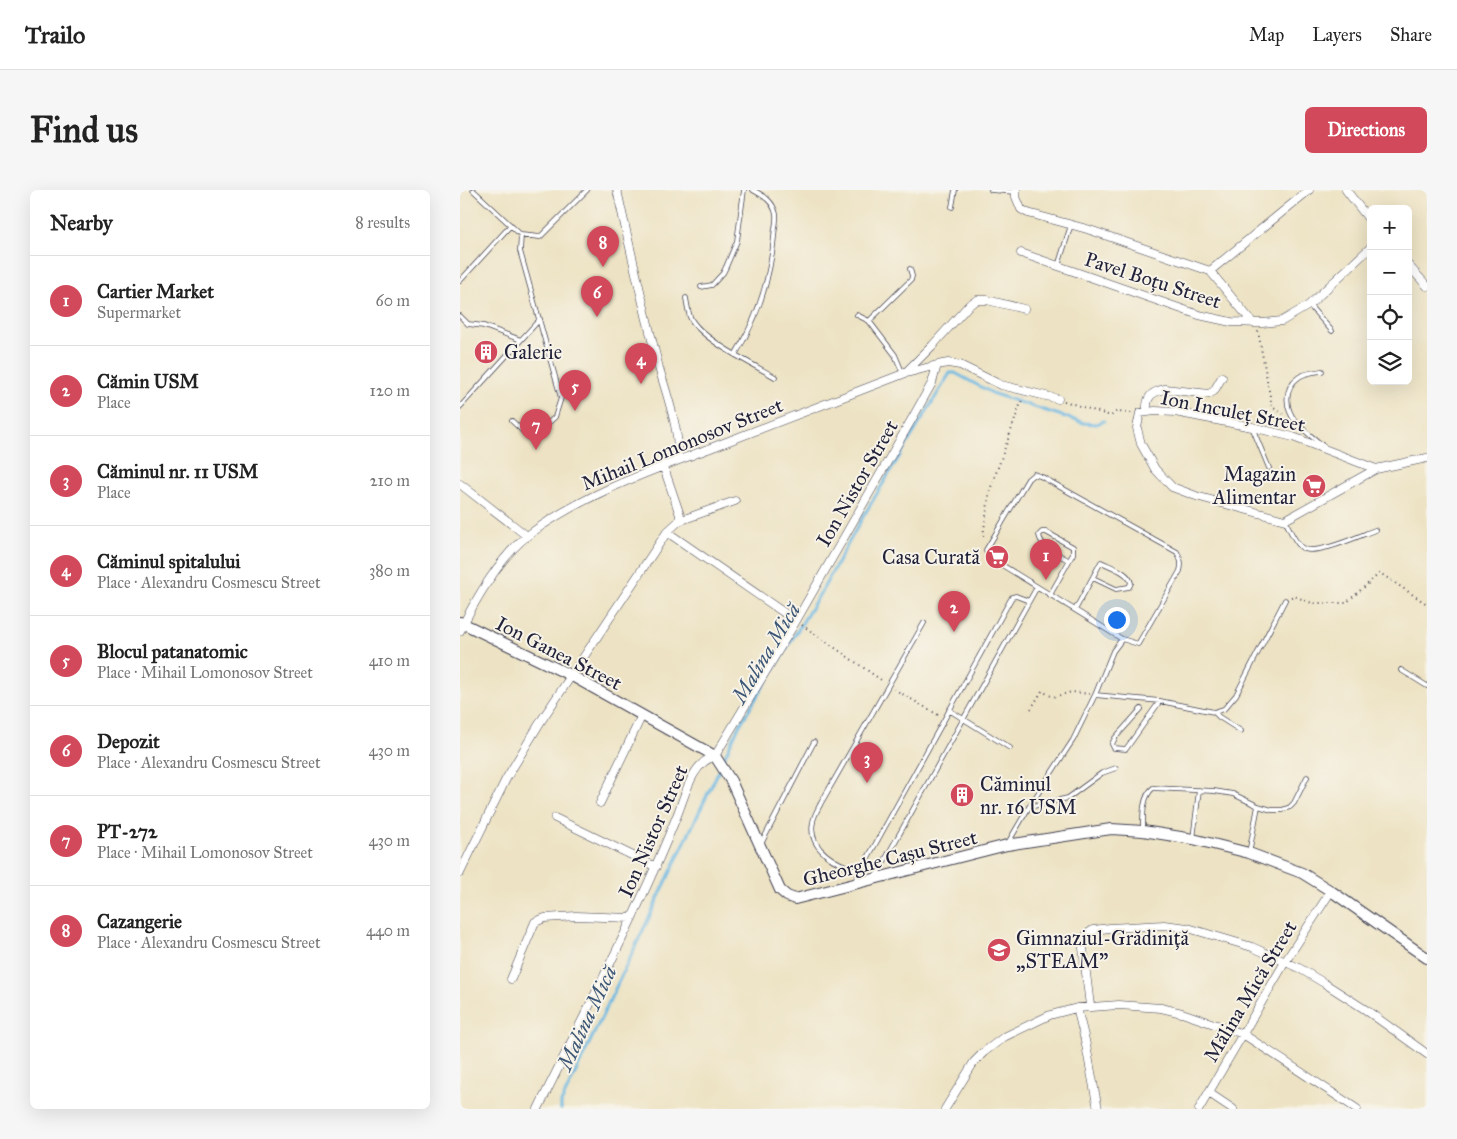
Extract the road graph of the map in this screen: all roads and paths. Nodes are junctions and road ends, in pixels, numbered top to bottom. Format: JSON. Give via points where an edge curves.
{"nodes":[{"id":1,"x":473,"y":190,"type":"edge"},
{"id":2,"x":587,"y":190,"type":"edge"},
{"id":3,"x":617,"y":190,"type":"edge"},
{"id":4,"x":744,"y":190,"type":"edge"},
{"id":5,"x":753,"y":190,"type":"edge"},
{"id":6,"x":955,"y":190,"type":"edge"},
{"id":7,"x":991,"y":190,"type":"edge"},
{"id":8,"x":1309,"y":190,"type":"edge"},
{"id":9,"x":1346,"y":190,"type":"edge"},
{"id":10,"x":1016,"y":193,"type":"edge"},
{"id":11,"x":952,"y":207,"type":"dead end"},
{"id":12,"x":1367,"y":217,"type":"edge"},
{"id":13,"x":511,"y":225,"type":"junction"},
{"id":14,"x":1071,"y":225,"type":"junction"},
{"id":15,"x":521,"y":235,"type":"junction"},
{"id":16,"x":1368,"y":250,"type":"edge"},
{"id":17,"x":1021,"y":254,"type":"dead end"},
{"id":18,"x":1058,"y":266,"type":"junction"},
{"id":19,"x":1412,"y":269,"type":"edge"},
{"id":20,"x":910,"y":270,"type":"dead end"},
{"id":21,"x":1210,"y":271,"type":"junction"},
{"id":22,"x":460,"y":282,"type":"edge"},
{"id":23,"x":1427,"y":286,"type":"edge"},
{"id":24,"x":702,"y":287,"type":"dead end"},
{"id":25,"x":686,"y":298,"type":"dead end"},
{"id":26,"x":1309,"y":305,"type":"junction"},
{"id":27,"x":1024,"y":309,"type":"dead end"},
{"id":28,"x":857,"y":315,"type":"dead end"},
{"id":29,"x":460,"y":316,"type":"edge"},
{"id":30,"x":540,"y":319,"type":"junction"},
{"id":31,"x":869,"y":321,"type":"junction"},
{"id":32,"x":1252,"y":323,"type":"junction"},
{"id":33,"x":1332,"y":331,"type":"dead end"},
{"id":34,"x":521,"y":340,"type":"junction"},
{"id":35,"x":735,"y":354,"type":"junction"},
{"id":36,"x":937,"y":365,"type":"junction"},
{"id":37,"x":1322,"y":370,"type":"dead end"},
{"id":38,"x":904,"y":374,"type":"junction"},
{"id":39,"x":775,"y":377,"type":"dead end"},
{"id":40,"x":1222,"y":377,"type":"dead end"},
{"id":41,"x":1058,"y":399,"type":"joint"},
{"id":42,"x":1022,"y":400,"type":"dead end"},
{"id":43,"x":460,"y":407,"type":"edge"},
{"id":44,"x":1143,"y":412,"type":"junction"},
{"id":45,"x":512,"y":422,"type":"dead end"},
{"id":46,"x":1296,"y":422,"type":"junction"},
{"id":47,"x":1252,"y":428,"type":"junction"},
{"id":48,"x":1325,"y":448,"type":"junction"},
{"id":49,"x":1427,"y":458,"type":"edge"},
{"id":50,"x":678,"y":460,"type":"junction"},
{"id":51,"x":663,"y":465,"type":"junction"},
{"id":52,"x":1269,"y":468,"type":"dead end"},
{"id":53,"x":1376,"y":469,"type":"junction"},
{"id":54,"x":460,"y":484,"type":"edge"},
{"id":55,"x":735,"y":501,"type":"dead end"},
{"id":56,"x":1285,"y":520,"type":"junction"},
{"id":57,"x":679,"y":521,"type":"junction"},
{"id":58,"x":1375,"y":530,"type":"dead end"},
{"id":59,"x":667,"y":532,"type":"junction"},
{"id":60,"x":527,"y":536,"type":"junction"},
{"id":61,"x":983,"y":536,"type":"dead end"},
{"id":62,"x":1068,"y":560,"type":"junction"},
{"id":63,"x":1093,"y":578,"type":"junction"},
{"id":64,"x":1037,"y":586,"type":"junction"},
{"id":65,"x":1050,"y":595,"type":"junction"},
{"id":66,"x":1285,"y":600,"type":"joint"},
{"id":67,"x":1029,"y":601,"type":"junction"},
{"id":68,"x":1427,"y":604,"type":"edge"},
{"id":69,"x":1075,"y":610,"type":"junction"},
{"id":70,"x":796,"y":621,"type":"junction"},
{"id":71,"x":924,"y":623,"type":"dead end"},
{"id":72,"x":461,"y":626,"type":"edge"},
{"id":73,"x":1122,"y":639,"type":"junction"},
{"id":74,"x":1401,"y":670,"type":"dead end"},
{"id":75,"x":572,"y":676,"type":"junction"},
{"id":76,"x":888,"y":686,"type":"junction"},
{"id":77,"x":1427,"y":686,"type":"edge"},
{"id":78,"x":1095,"y":695,"type":"junction"},
{"id":79,"x":1160,"y":701,"type":"junction"},
{"id":80,"x":1031,"y":709,"type":"dead end"},
{"id":81,"x":1141,"y":709,"type":"dead end"},
{"id":82,"x":949,"y":710,"type":"junction"},
{"id":83,"x":1214,"y":712,"type":"junction"},
{"id":84,"x":642,"y":715,"type":"junction"},
{"id":85,"x":964,"y":718,"type":"junction"},
{"id":86,"x":944,"y":719,"type":"junction"},
{"id":87,"x":1241,"y":731,"type":"dead end"},
{"id":88,"x":814,"y":742,"type":"dead end"},
{"id":89,"x":1010,"y":748,"type":"dead end"},
{"id":90,"x":715,"y":756,"type":"junction"},
{"id":91,"x":1116,"y":768,"type":"dead end"},
{"id":92,"x":1307,"y":777,"type":"dead end"},
{"id":93,"x":1198,"y":790,"type":"junction"},
{"id":94,"x":600,"y":803,"type":"dead end"},
{"id":95,"x":1258,"y":806,"type":"junction"},
{"id":96,"x":1029,"y":807,"type":"junction"},
{"id":97,"x":555,"y":818,"type":"dead end"},
{"id":98,"x":1143,"y":831,"type":"junction"},
{"id":99,"x":1193,"y":839,"type":"junction"},
{"id":100,"x":1007,"y":845,"type":"junction"},
{"id":101,"x":760,"y":846,"type":"junction"},
{"id":102,"x":1249,"y":853,"type":"junction"},
{"id":103,"x":656,"y":867,"type":"junction"},
{"id":104,"x":860,"y":871,"type":"junction"},
{"id":105,"x":460,"y":872,"type":"edge"},
{"id":106,"x":874,"y":880,"type":"junction"},
{"id":107,"x":852,"y":886,"type":"junction"},
{"id":108,"x":1331,"y":891,"type":"junction"},
{"id":109,"x":631,"y":918,"type":"junction"},
{"id":110,"x":1427,"y":958,"type":"edge"},
{"id":111,"x":1285,"y":962,"type":"junction"},
{"id":112,"x":511,"y":979,"type":"dead end"},
{"id":113,"x":1090,"y":1006,"type":"junction"},
{"id":114,"x":1077,"y":1008,"type":"junction"},
{"id":115,"x":1243,"y":1034,"type":"junction"},
{"id":116,"x":1427,"y":1054,"type":"edge"},
{"id":117,"x":1209,"y":1093,"type":"junction"},
{"id":118,"x":538,"y":1109,"type":"edge"},
{"id":119,"x":944,"y":1109,"type":"edge"},
{"id":120,"x":1098,"y":1109,"type":"edge"},
{"id":121,"x":1199,"y":1109,"type":"edge"},
{"id":122,"x":1233,"y":1109,"type":"edge"},
{"id":123,"x":1357,"y":1109,"type":"edge"}],
"edges":[{"from":1,"to":13,"type":"lane"},
{"from":2,"to":15,"type":"lane","via":[[540,237]]},
{"from":3,"to":50,"type":"street","via":[[676,432]]},
{"from":4,"to":24,"type":"lane","via":[[737,241],[726,267],[712,285]]},
{"from":5,"to":35,"type":"lane","via":[[768,198],[776,214],[772,251],[768,280],[759,308]]},
{"from":6,"to":11,"type":"lane"},
{"from":7,"to":10,"type":"lane"},
{"from":8,"to":21,"type":"street"},
{"from":9,"to":12,"type":"street"},
{"from":10,"to":14,"type":"street","via":[[1021,209]]},
{"from":13,"to":15,"type":"lane"},
{"from":13,"to":22,"type":"lane"},
{"from":14,"to":18,"type":"lane"},
{"from":14,"to":21,"type":"street"},
{"from":15,"to":30,"type":"lane","via":[[520,251]]},
{"from":16,"to":26,"type":"street","name":"Pavel Boțu Street"},
{"from":17,"to":18,"type":"street","name":"Pavel Boțu Street"},
{"from":18,"to":32,"type":"street","name":"Pavel Boțu Street","via":[[1199,314],[1231,322]]},
{"from":19,"to":23,"type":"street"},
{"from":20,"to":31,"type":"lane","via":[[911,280]]},
{"from":21,"to":32,"type":"street"},
{"from":25,"to":35,"type":"lane","via":[[690,318],[702,331]]},
{"from":26,"to":32,"type":"street","name":"Pavel Boțu Street","via":[[1282,321]]},
{"from":26,"to":33,"type":"lane"},
{"from":27,"to":38,"type":"street","via":[[977,300]]},
{"from":28,"to":31,"type":"lane"},
{"from":29,"to":34,"type":"lane","via":[[468,324],[484,326]]},
{"from":30,"to":34,"type":"lane"},
{"from":30,"to":45,"type":"lane","via":[[561,398],[555,417],[531,439]]},
{"from":31,"to":38,"type":"lane"},
{"from":32,"to":46,"type":"path","via":[[1258,334],[1272,407]]},
{"from":34,"to":43,"type":"lane"},
{"from":35,"to":39,"type":"lane"},
{"from":36,"to":38,"type":"street","name":"Mihail Lomonosov Street"},
{"from":36,"to":41,"type":"street","name":"Mihail Lomonosov Street","via":[[960,365],[1001,385]]},
{"from":36,"to":70,"type":"street","name":"Ion Nistor Street","via":[[932,383]]},
{"from":37,"to":46,"type":"lane","via":[[1301,376],[1288,390],[1289,411]]},
{"from":38,"to":50,"type":"street","name":"Mihail Lomonosov Street"},
{"from":40,"to":44,"type":"street","via":[[1210,394],[1157,390],[1150,394]]},
{"from":41,"to":44,"type":"path","via":[[1111,416],[1116,412]]},
{"from":42,"to":61,"type":"path","via":[[990,490]]},
{"from":44,"to":47,"type":"street","name":"Ion Inculeț Street","via":[[1174,412]]},
{"from":44,"to":56,"type":"street","name":"Ion Inculeț Street","via":[[1138,428],[1141,444],[1155,469],[1172,487]]},
{"from":46,"to":48,"type":"lane"},
{"from":47,"to":48,"type":"street","name":"Ion Inculeț Street"},
{"from":47,"to":52,"type":"lane"},
{"from":48,"to":53,"type":"street","name":"Ion Inculeț Street"},
{"from":49,"to":53,"type":"street"},
{"from":50,"to":51,"type":"street","name":"Mihail Lomonosov Street"},
{"from":51,"to":57,"type":"street","via":[[680,514]]},
{"from":51,"to":60,"type":"street","name":"Mihail Lomonosov Street","via":[[578,504]]},
{"from":53,"to":56,"type":"street"},
{"from":54,"to":60,"type":"street"},
{"from":55,"to":57,"type":"street"},
{"from":56,"to":58,"type":"lane","via":[[1300,546],[1310,550]]},
{"from":57,"to":59,"type":"street"},
{"from":59,"to":70,"type":"street"},
{"from":59,"to":75,"type":"street"},
{"from":60,"to":72,"type":"street","name":"Mihail Lomonosov Street","via":[[487,583]]},
{"from":62,"to":62,"type":"lane","via":[[1073,554],[1073,547],[1046,532],[1039,535],[1044,546]]},
{"from":62,"to":65,"type":"lane"},
{"from":63,"to":63,"type":"lane","via":[[1116,589],[1129,587],[1131,583],[1124,573],[1101,562]]},
{"from":63,"to":69,"type":"lane"},
{"from":64,"to":65,"type":"lane"},
{"from":64,"to":67,"type":"lane"},
{"from":64,"to":73,"type":"lane","via":[[986,554],[1028,479],[1034,474],[1176,552],[1180,558],[1180,572],[1142,640],[1138,644]]},
{"from":65,"to":69,"type":"lane"},
{"from":66,"to":68,"type":"path","via":[[1294,596],[1312,603],[1346,603],[1380,573]]},
{"from":66,"to":83,"type":"lane","via":[[1236,695],[1224,708]]},
{"from":67,"to":82,"type":"lane","via":[[1012,596]]},
{"from":67,"to":85,"type":"lane"},
{"from":69,"to":73,"type":"lane"},
{"from":70,"to":76,"type":"path"},
{"from":70,"to":90,"type":"street","name":"Ion Nistor Street"},
{"from":71,"to":76,"type":"lane"},
{"from":72,"to":75,"type":"street","name":"Ion Ganea Street"},
{"from":73,"to":78,"type":"lane","via":[[1113,651]]},
{"from":74,"to":77,"type":"lane"},
{"from":75,"to":84,"type":"street","name":"Ion Ganea Street"},
{"from":75,"to":105,"type":"street","via":[[506,779]]},
{"from":76,"to":86,"type":"path"},
{"from":76,"to":104,"type":"lane","via":[[813,821],[816,842],[824,853],[837,863]]},
{"from":78,"to":79,"type":"lane"},
{"from":78,"to":80,"type":"path","via":[[1072,692],[1053,697],[1042,691]]},
{"from":78,"to":96,"type":"lane","via":[[1073,740]]},
{"from":79,"to":81,"type":"lane","via":[[1126,749],[1114,748],[1115,738]]},
{"from":79,"to":83,"type":"lane"},
{"from":82,"to":85,"type":"lane"},
{"from":82,"to":86,"type":"lane"},
{"from":83,"to":87,"type":"lane"},
{"from":84,"to":90,"type":"street","name":"Ion Ganea Street"},
{"from":84,"to":94,"type":"street"},
{"from":85,"to":89,"type":"lane"},
{"from":85,"to":106,"type":"lane"},
{"from":86,"to":104,"type":"lane"},
{"from":88,"to":101,"type":"lane"},
{"from":90,"to":101,"type":"street","name":"Gheorghe Cașu Street","via":[[731,781]]},
{"from":90,"to":103,"type":"street","name":"Ion Nistor Street","via":[[706,759],[693,776]]},
{"from":91,"to":96,"type":"lane","via":[[1102,773],[1068,798]]},
{"from":92,"to":95,"type":"lane","via":[[1290,807],[1272,810]]},
{"from":93,"to":95,"type":"lane","via":[[1233,794]]},
{"from":93,"to":98,"type":"lane","via":[[1150,790],[1144,808]]},
{"from":93,"to":99,"type":"lane"},
{"from":95,"to":102,"type":"lane"},
{"from":96,"to":100,"type":"lane"},
{"from":97,"to":103,"type":"street"},
{"from":98,"to":99,"type":"street","name":"Gheorghe Cașu Street"},
{"from":98,"to":100,"type":"street","name":"Gheorghe Cașu Street","via":[[1110,830]]},
{"from":99,"to":102,"type":"street","name":"Gheorghe Cașu Street"},
{"from":100,"to":106,"type":"street","name":"Gheorghe Cașu Street"},
{"from":101,"to":107,"type":"street","name":"Gheorghe Cașu Street","via":[[780,890],[787,896],[795,899]]},
{"from":102,"to":108,"type":"street","name":"Gheorghe Cașu Street","via":[[1302,873]]},
{"from":103,"to":109,"type":"street","name":"Ion Nistor Street"},
{"from":104,"to":107,"type":"lane"},
{"from":106,"to":107,"type":"street","name":"Gheorghe Cașu Street"},
{"from":108,"to":110,"type":"street","name":"Gheorghe Cașu Street"},
{"from":108,"to":111,"type":"street","name":"Mălina Mică Street"},
{"from":109,"to":112,"type":"street","name":"Ion Nistor Street","via":[[576,916],[545,918],[535,922]]},
{"from":109,"to":118,"type":"street"},
{"from":111,"to":113,"type":"street","via":[[1252,947],[1188,928],[1156,925],[1093,930],[1087,934],[1083,948]]},
{"from":111,"to":115,"type":"street","name":"Mălina Mică Street"},
{"from":111,"to":116,"type":"street","via":[[1366,1010]]},
{"from":113,"to":114,"type":"street"},
{"from":113,"to":115,"type":"street","via":[[1161,1008]]},
{"from":114,"to":119,"type":"street","via":[[1026,1026],[984,1052]]},
{"from":114,"to":120,"type":"street"},
{"from":115,"to":117,"type":"street","name":"Mălina Mică Street"},
{"from":115,"to":123,"type":"street"},
{"from":117,"to":121,"type":"street","name":"Mălina Mică Street"},
{"from":117,"to":122,"type":"street"}]}
